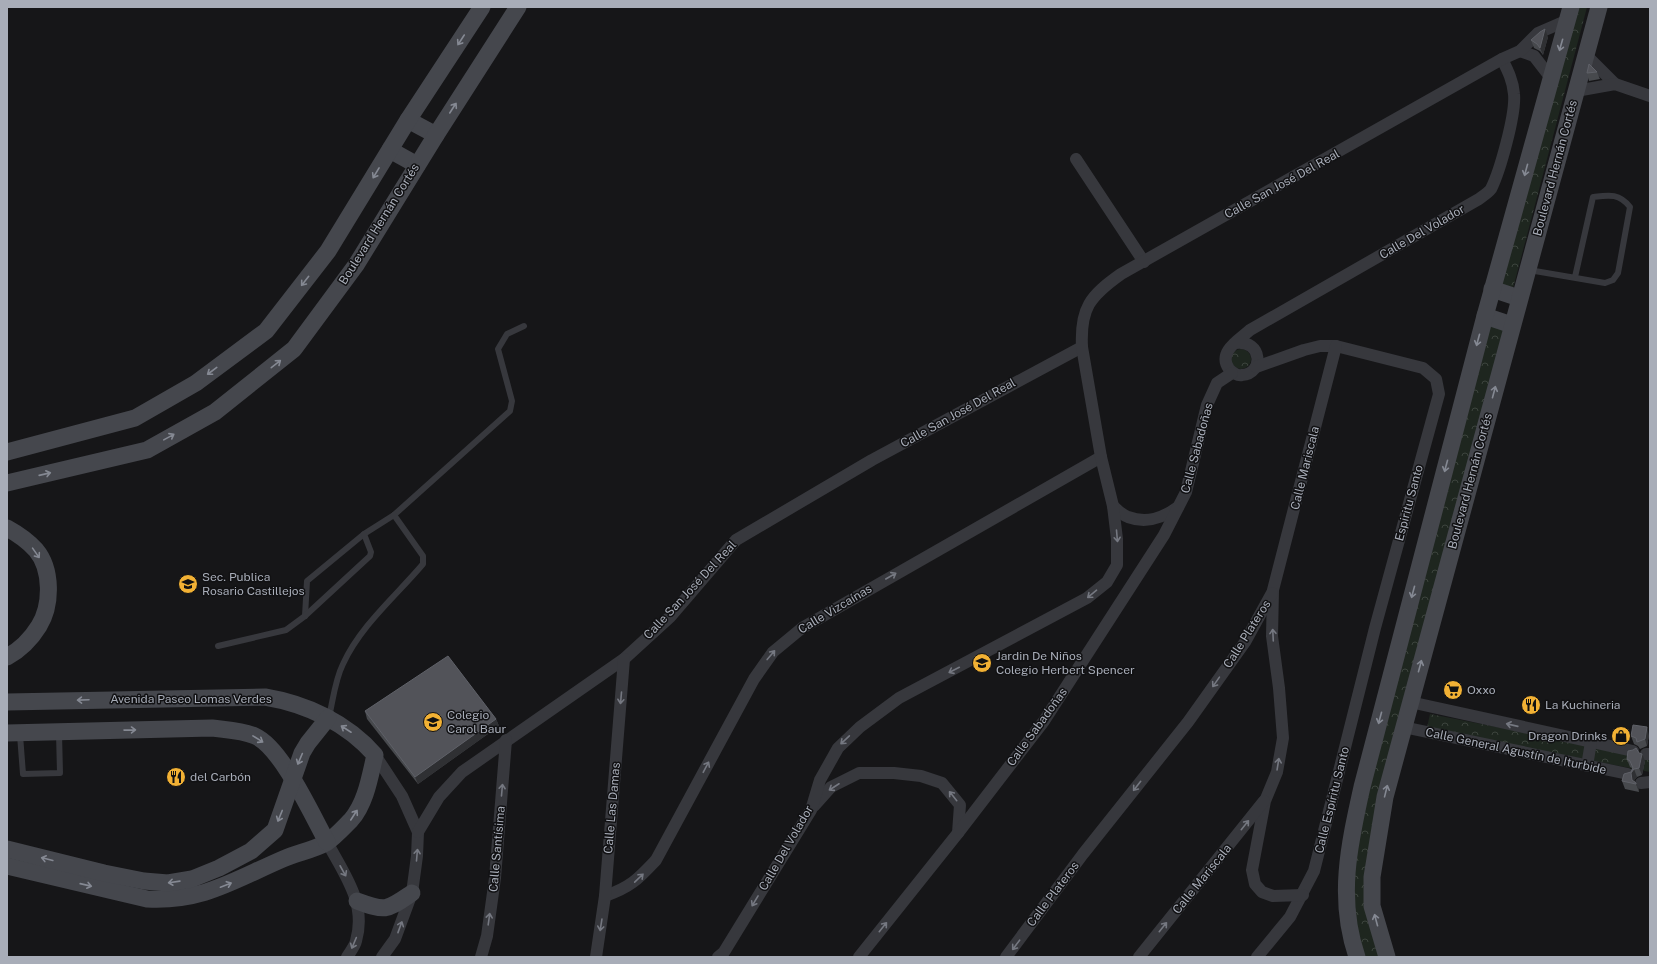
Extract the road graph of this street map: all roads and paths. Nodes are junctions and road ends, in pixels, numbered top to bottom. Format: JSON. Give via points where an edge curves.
{"nodes":[{"id":1,"x":482,"y":7,"type":"edge"},
{"id":2,"x":518,"y":7,"type":"edge"},
{"id":3,"x":1599,"y":7,"type":"edge"},
{"id":4,"x":1569,"y":14,"type":"edge"},
{"id":5,"x":1520,"y":51,"type":"junction"},
{"id":6,"x":1586,"y":55,"type":"junction"},
{"id":7,"x":1502,"y":59,"type":"junction"},
{"id":8,"x":1551,"y":78,"type":"junction"},
{"id":9,"x":1615,"y":84,"type":"junction"},
{"id":10,"x":1576,"y":91,"type":"junction"},
{"id":11,"x":1650,"y":96,"type":"edge"},
{"id":12,"x":408,"y":120,"type":"junction"},
{"id":13,"x":436,"y":134,"type":"junction"},
{"id":14,"x":390,"y":150,"type":"junction"},
{"id":15,"x":1076,"y":159,"type":"dead end"},
{"id":16,"x":417,"y":165,"type":"junction"},
{"id":17,"x":1144,"y":262,"type":"junction"},
{"id":18,"x":1527,"y":270,"type":"junction"},
{"id":19,"x":1575,"y":277,"type":"junction"},
{"id":20,"x":1492,"y":289,"type":"junction"},
{"id":21,"x":1519,"y":298,"type":"junction"},
{"id":22,"x":1484,"y":316,"type":"junction"},
{"id":23,"x":1512,"y":325,"type":"junction"},
{"id":24,"x":524,"y":326,"type":"dead end"},
{"id":25,"x":1236,"y":343,"type":"junction"},
{"id":26,"x":1336,"y":346,"type":"junction"},
{"id":27,"x":1082,"y":347,"type":"junction"},
{"id":28,"x":1256,"y":367,"type":"junction"},
{"id":29,"x":1232,"y":373,"type":"junction"},
{"id":30,"x":7,"y":452,"type":"edge"},
{"id":31,"x":1101,"y":457,"type":"junction"},
{"id":32,"x":7,"y":483,"type":"edge"},
{"id":33,"x":1180,"y":505,"type":"junction"},
{"id":34,"x":1113,"y":506,"type":"junction"},
{"id":35,"x":394,"y":514,"type":"junction"},
{"id":36,"x":7,"y":528,"type":"edge"},
{"id":37,"x":364,"y":534,"type":"junction"},
{"id":38,"x":1273,"y":590,"type":"junction"},
{"id":39,"x":306,"y":616,"type":"junction"},
{"id":40,"x":1375,"y":628,"type":"joint"},
{"id":41,"x":218,"y":646,"type":"dead end"},
{"id":42,"x":7,"y":658,"type":"edge"},
{"id":43,"x":624,"y":659,"type":"junction"},
{"id":44,"x":7,"y":702,"type":"edge"},
{"id":45,"x":1410,"y":702,"type":"junction"},
{"id":46,"x":328,"y":718,"type":"junction"},
{"id":47,"x":1403,"y":727,"type":"junction"},
{"id":48,"x":59,"y":732,"type":"junction"},
{"id":49,"x":13,"y":733,"type":"edge"},
{"id":50,"x":506,"y":740,"type":"junction"},
{"id":51,"x":1591,"y":742,"type":"junction"},
{"id":52,"x":1633,"y":748,"type":"edge"},
{"id":53,"x":375,"y":755,"type":"junction"},
{"id":54,"x":1587,"y":766,"type":"junction"},
{"id":55,"x":1627,"y":777,"type":"edge"},
{"id":56,"x":292,"y":779,"type":"junction"},
{"id":57,"x":1265,"y":800,"type":"junction"},
{"id":58,"x":811,"y":810,"type":"junction"},
{"id":59,"x":418,"y":832,"type":"junction"},
{"id":60,"x":958,"y":833,"type":"junction"},
{"id":61,"x":327,"y":842,"type":"junction"},
{"id":62,"x":7,"y":849,"type":"edge"},
{"id":63,"x":7,"y":866,"type":"edge"},
{"id":64,"x":412,"y":893,"type":"junction"},
{"id":65,"x":1303,"y":895,"type":"junction"},
{"id":66,"x":605,"y":896,"type":"junction"},
{"id":67,"x":357,"y":901,"type":"junction"},
{"id":68,"x":347,"y":957,"type":"edge"},
{"id":69,"x":382,"y":957,"type":"edge"},
{"id":70,"x":481,"y":957,"type":"edge"},
{"id":71,"x":596,"y":957,"type":"edge"},
{"id":72,"x":718,"y":957,"type":"edge"},
{"id":73,"x":859,"y":957,"type":"edge"},
{"id":74,"x":1006,"y":957,"type":"edge"},
{"id":75,"x":1139,"y":957,"type":"edge"},
{"id":76,"x":1257,"y":957,"type":"edge"},
{"id":77,"x":1357,"y":957,"type":"edge"},
{"id":78,"x":1387,"y":957,"type":"edge"}],
"edges":[{"from":1,"to":12,"type":"main road","one_way":true},
{"from":13,"to":2,"type":"main road","name":"Boulevard Hernán Cortés","one_way":true},
{"from":3,"to":6,"type":"main road","name":"Boulevard Hernán Cortés"},
{"from":4,"to":5,"type":"street","name":"Calle San José Del Real","via":[[1538,33]]},
{"from":4,"to":8,"type":"main road","one_way":true},
{"from":5,"to":7,"type":"street","name":"Calle San José Del Real"},
{"from":5,"to":8,"type":"street","via":[[1534,56]]},
{"from":6,"to":9,"type":"street"},
{"from":6,"to":10,"type":"main road","name":"Boulevard Hernán Cortés"},
{"from":7,"to":17,"type":"street","name":"Calle San José Del Real"},
{"from":7,"to":25,"type":"street","name":"Calle Del Volador","via":[[1512,79],[1512,122],[1490,191],[1255,327]]},
{"from":8,"to":20,"type":"main road","one_way":true},
{"from":9,"to":10,"type":"street"},
{"from":9,"to":11,"type":"street"},
{"from":10,"to":18,"type":"main road","name":"Boulevard Hernán Cortés"},
{"from":12,"to":13,"type":"main road"},
{"from":12,"to":14,"type":"main road"},
{"from":13,"to":16,"type":"main road","name":"Boulevard Hernán Cortés"},
{"from":14,"to":16,"type":"main road"},
{"from":14,"to":30,"type":"main road","one_way":true,"via":[[328,251],[266,330],[196,383],[135,418]]},
{"from":15,"to":17,"type":"street"},
{"from":32,"to":16,"type":"main road","name":"Boulevard Hernán Cortés","one_way":true,"via":[[147,450],[215,412],[294,349],[356,265]]},
{"from":17,"to":27,"type":"street","name":"Calle San José Del Real","via":[[1103,287],[1087,307],[1081,329]]},
{"from":18,"to":19,"type":"lane"},
{"from":18,"to":21,"type":"main road","name":"Boulevard Hernán Cortés"},
{"from":19,"to":19,"type":"lane","via":[[1605,283],[1613,280],[1618,273],[1630,207],[1624,199],[1607,195],[1593,197]]},
{"from":20,"to":21,"type":"main road"},
{"from":20,"to":22,"type":"main road"},
{"from":21,"to":23,"type":"main road","name":"Boulevard Hernán Cortés"},
{"from":22,"to":23,"type":"main road"},
{"from":22,"to":77,"type":"main road","one_way":true,"via":[[1350,842],[1345,882],[1347,913]]},
{"from":45,"to":23,"type":"main road","name":"Boulevard Hernán Cortés","one_way":true},
{"from":24,"to":35,"type":"lane","via":[[507,334],[498,349],[512,400],[510,411]]},
{"from":25,"to":28,"type":"street","via":[[1243,342],[1256,350]]},
{"from":25,"to":29,"type":"street","via":[[1228,348],[1225,356],[1225,364]]},
{"from":26,"to":28,"type":"street","via":[[1304,350]]},
{"from":26,"to":38,"type":"street","name":"Calle Mariscala"},
{"from":26,"to":40,"type":"street","name":"Espiritu Santo","via":[[1424,368],[1436,379],[1439,394]]},
{"from":27,"to":31,"type":"street","name":"Calle San José Del Real"},
{"from":27,"to":43,"type":"street","name":"Calle San José Del Real","via":[[872,460],[736,540],[670,617]]},
{"from":28,"to":29,"type":"street","via":[[1242,375]]},
{"from":29,"to":33,"type":"street","name":"Calle Sabadoñas","via":[[1217,383],[1207,406],[1186,492]]},
{"from":31,"to":34,"type":"street","name":"Calle Del Volador"},
{"from":66,"to":31,"type":"street","name":"Calle Vizcaínas","one_way":true,"via":[[622,890],[638,880],[656,860],[754,679],[773,652],[802,628]]},
{"from":33,"to":34,"type":"street","via":[[1157,520],[1127,517]]},
{"from":33,"to":60,"type":"street","name":"Calle Sabadoñas","via":[[1160,542],[1044,722]]},
{"from":34,"to":58,"type":"street","name":"Calle Del Volador","one_way":true,"via":[[1117,565],[1107,582],[1087,598],[899,698],[860,727],[838,748],[820,780]]},
{"from":35,"to":37,"type":"lane"},
{"from":35,"to":46,"type":"lane","via":[[423,556],[423,564],[370,621],[348,654],[338,676]]},
{"from":36,"to":42,"type":"main road","one_way":true,"via":[[23,537],[37,551],[46,569],[48,588],[46,608],[40,625],[18,651]]},
{"from":37,"to":39,"type":"lane","via":[[307,581]]},
{"from":37,"to":39,"type":"lane","via":[[371,552],[370,556]]},
{"from":57,"to":38,"type":"street","name":"Calle Plateros","one_way":true,"via":[[1277,772],[1283,738],[1272,636]]},
{"from":38,"to":74,"type":"street","name":"Calle Plateros","one_way":true,"via":[[1245,642],[1188,722]]},
{"from":39,"to":41,"type":"lane","via":[[286,630]]},
{"from":40,"to":65,"type":"street","name":"Calle Espíritu Santo","via":[[1314,871]]},
{"from":43,"to":50,"type":"street","name":"Calle San José Del Real"},
{"from":43,"to":66,"type":"street","name":"Calle Las Damas","one_way":true},
{"from":46,"to":44,"type":"main road","name":"Avenida Paseo Lomas Verdes","one_way":true,"via":[[309,708],[265,697]]},
{"from":45,"to":47,"type":"main road","name":"Boulevard Hernán Cortés"},
{"from":51,"to":45,"type":"street","name":"Calle General Agustín de Iturbide","one_way":true},
{"from":53,"to":46,"type":"main road","name":"Avenida Paseo Lomas Verdes","one_way":true,"via":[[366,744]]},
{"from":46,"to":56,"type":"main road","one_way":true,"via":[[302,753]]},
{"from":47,"to":54,"type":"street","name":"Calle General Agustín de Iturbide"},
{"from":78,"to":47,"type":"main road","name":"Boulevard Hernán Cortés","one_way":true,"via":[[1372,906],[1372,877],[1385,796]]},
{"from":48,"to":49,"type":"main road"},
{"from":48,"to":49,"type":"lane","via":[[60,773],[23,774]]},
{"from":48,"to":56,"type":"main road","one_way":true,"via":[[212,728],[238,731],[256,737],[274,751]]},
{"from":50,"to":59,"type":"street","name":"Calle San José Del Real","via":[[462,772],[438,797]]},
{"from":70,"to":50,"type":"street","name":"Calle Santísima","one_way":true,"via":[[487,936],[495,878]]},
{"from":51,"to":52,"type":"street","name":"Calle General Agustín de Iturbide"},
{"from":51,"to":54,"type":"street"},
{"from":53,"to":59,"type":"street","name":"Avenida Paseo Lomas Verdes","via":[[402,796]]},
{"from":61,"to":53,"type":"main road","one_way":true,"via":[[352,820],[369,783]]},
{"from":54,"to":55,"type":"street","name":"Calle General Agustín de Iturbide"},
{"from":56,"to":61,"type":"main road"},
{"from":56,"to":62,"type":"main road","one_way":true,"via":[[275,830],[251,851],[192,879],[168,883],[144,881]]},
{"from":57,"to":65,"type":"street","name":"Calle Plateros","via":[[1252,870],[1255,884],[1262,892],[1273,896]]},
{"from":75,"to":57,"type":"street","name":"Calle Mariscala","one_way":true},
{"from":60,"to":58,"type":"street","one_way":true,"via":[[960,805],[942,783],[921,776],[859,773],[831,787]]},
{"from":58,"to":72,"type":"street","name":"Calle Del Volador","one_way":true,"via":[[724,952]]},
{"from":64,"to":59,"type":"street","name":"Avenida Paseo Lomas Verdes","one_way":true},
{"from":73,"to":60,"type":"street","name":"Calle Sabadoñas","one_way":true},
{"from":63,"to":61,"type":"main road","one_way":true,"via":[[117,893],[168,900],[195,897],[228,885],[284,858]]},
{"from":61,"to":67,"type":"street","one_way":true},
{"from":64,"to":67,"type":"main road","via":[[390,908],[380,909]]},
{"from":69,"to":64,"type":"street","name":"Avenida Paseo Lomas Verdes","one_way":true,"via":[[396,939]]},
{"from":65,"to":76,"type":"street","name":"Calle Espíritu Santo","via":[[1290,917]]},
{"from":66,"to":71,"type":"street","name":"Calle Las Damas","one_way":true},
{"from":67,"to":68,"type":"street","one_way":true,"via":[[360,923],[356,942]]}]}
